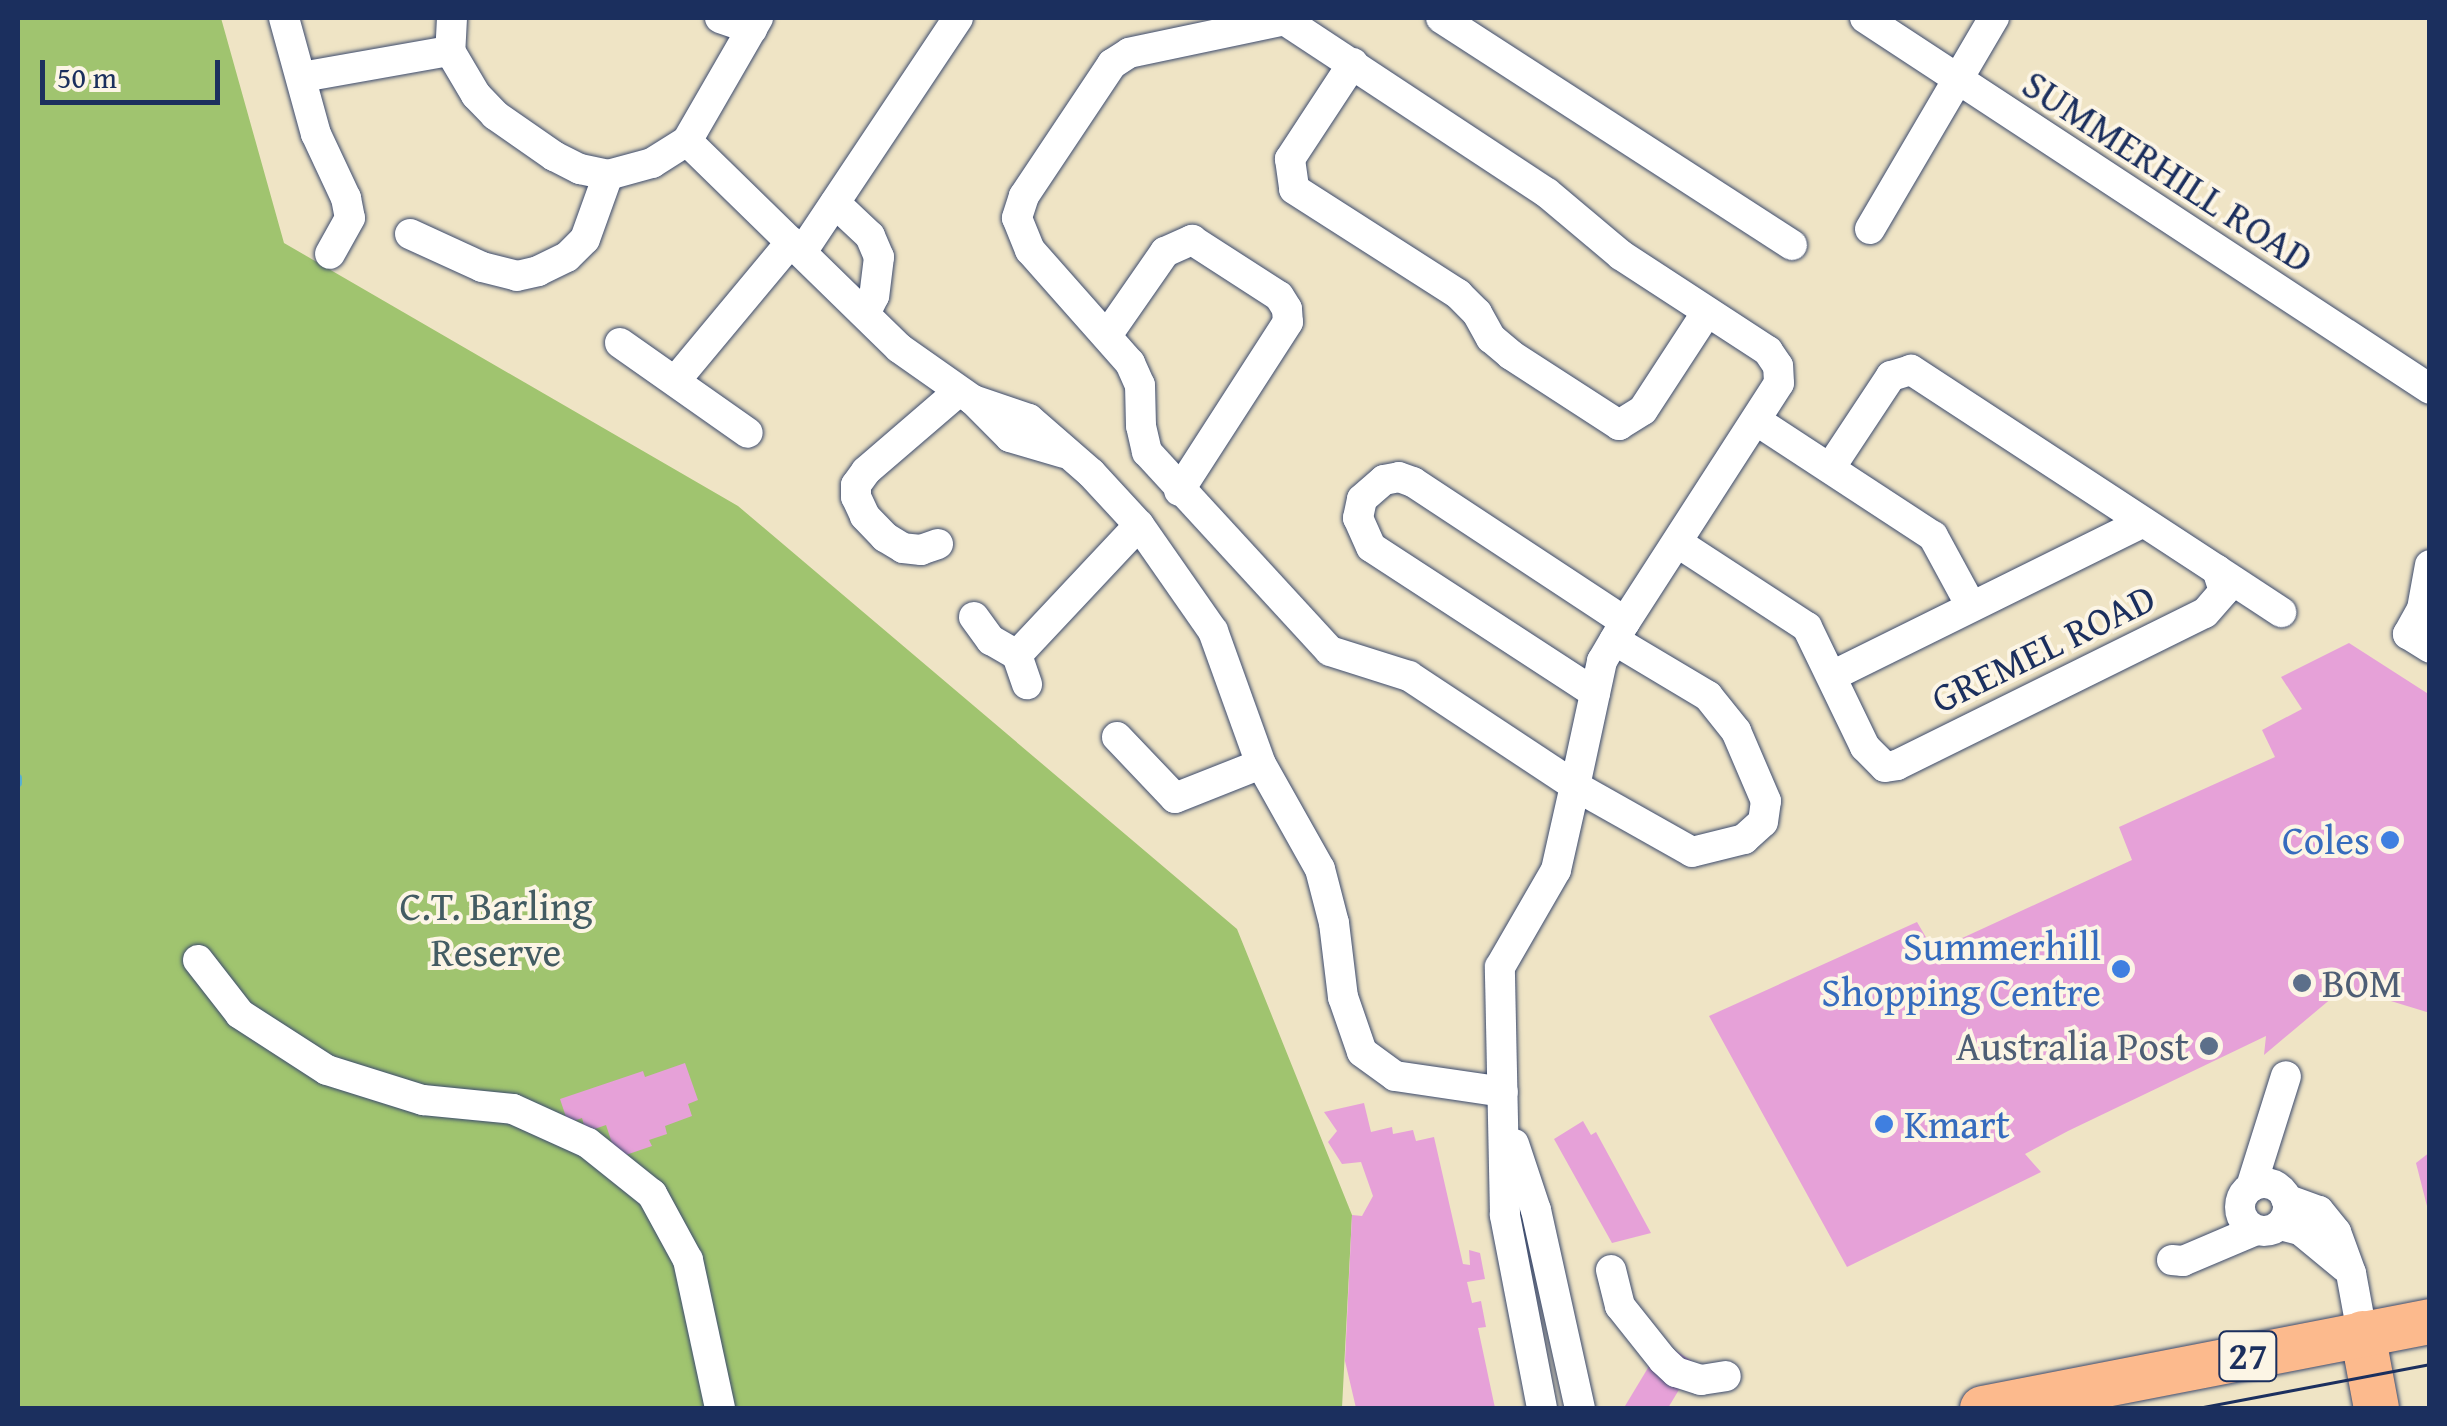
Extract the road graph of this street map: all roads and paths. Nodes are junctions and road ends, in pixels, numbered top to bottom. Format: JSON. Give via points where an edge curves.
{"nodes":[{"id":1,"x":284,"y":18,"type":"edge"},
{"id":2,"x":452,"y":18,"type":"edge"},
{"id":3,"x":720,"y":18,"type":"edge"},
{"id":4,"x":958,"y":18,"type":"edge"},
{"id":5,"x":1441,"y":18,"type":"edge"},
{"id":6,"x":1864,"y":18,"type":"edge"},
{"id":7,"x":1994,"y":18,"type":"edge"},
{"id":8,"x":755,"y":23,"type":"edge"},
{"id":9,"x":450,"y":52,"type":"junction"},
{"id":10,"x":1353,"y":62,"type":"junction"},
{"id":11,"x":302,"y":77,"type":"junction"},
{"id":12,"x":1957,"y":80,"type":"junction"},
{"id":13,"x":687,"y":140,"type":"junction"},
{"id":14,"x":608,"y":175,"type":"junction"},
{"id":15,"x":835,"y":203,"type":"junction"},
{"id":16,"x":1870,"y":229,"type":"dead end"},
{"id":17,"x":410,"y":234,"type":"dead end"},
{"id":18,"x":1792,"y":244,"type":"dead end"},
{"id":19,"x":797,"y":247,"type":"junction"},
{"id":20,"x":330,"y":254,"type":"dead end"},
{"id":21,"x":1707,"y":312,"type":"junction"},
{"id":22,"x":864,"y":314,"type":"junction"},
{"id":23,"x":1108,"y":334,"type":"junction"},
{"id":24,"x":620,"y":342,"type":"dead end"},
{"id":25,"x":676,"y":380,"type":"junction"},
{"id":26,"x":2430,"y":389,"type":"edge"},
{"id":27,"x":966,"y":396,"type":"junction"},
{"id":28,"x":1757,"y":421,"type":"junction"},
{"id":29,"x":748,"y":433,"type":"dead end"},
{"id":30,"x":1830,"y":468,"type":"junction"},
{"id":31,"x":1180,"y":491,"type":"junction"},
{"id":32,"x":2143,"y":522,"type":"junction"},
{"id":33,"x":1138,"y":525,"type":"junction"},
{"id":34,"x":1678,"y":543,"type":"junction"},
{"id":35,"x":938,"y":544,"type":"dead end"},
{"id":36,"x":2217,"y":570,"type":"junction"},
{"id":37,"x":2427,"y":577,"type":"edge"},
{"id":38,"x":1971,"y":606,"type":"junction"},
{"id":39,"x":2281,"y":612,"type":"dead end"},
{"id":40,"x":974,"y":617,"type":"dead end"},
{"id":41,"x":1619,"y":631,"type":"junction"},
{"id":42,"x":2430,"y":648,"type":"edge"},
{"id":43,"x":1017,"y":655,"type":"junction"},
{"id":44,"x":1832,"y":676,"type":"junction"},
{"id":45,"x":1027,"y":684,"type":"dead end"},
{"id":46,"x":1595,"y":693,"type":"junction"},
{"id":47,"x":1117,"y":737,"type":"dead end"},
{"id":48,"x":1260,"y":764,"type":"junction"},
{"id":49,"x":1574,"y":786,"type":"junction"},
{"id":50,"x":198,"y":960,"type":"dead end"},
{"id":51,"x":2286,"y":1076,"type":"dead end"},
{"id":52,"x":1504,"y":1105,"type":"junction"},
{"id":53,"x":1611,"y":1270,"type":"dead end"},
{"id":54,"x":2430,"y":1320,"type":"edge"},
{"id":55,"x":2362,"y":1333,"type":"junction"},
{"id":56,"x":1726,"y":1376,"type":"dead end"},
{"id":57,"x":720,"y":1408,"type":"edge"},
{"id":58,"x":1542,"y":1408,"type":"edge"},
{"id":59,"x":1580,"y":1408,"type":"edge"},
{"id":60,"x":1982,"y":1408,"type":"edge"},
{"id":61,"x":2376,"y":1408,"type":"edge"}],
"edges":[{"from":1,"to":11,"type":"street"},
{"from":2,"to":9,"type":"street"},
{"from":3,"to":8,"type":"street"},
{"from":4,"to":15,"type":"street"},
{"from":5,"to":18,"type":"street"},
{"from":6,"to":12,"type":"street","name":"SUMMERHILL ROAD"},
{"from":7,"to":12,"type":"street"},
{"from":8,"to":13,"type":"street"},
{"from":9,"to":11,"type":"street"},
{"from":9,"to":14,"type":"street","via":[[494,116],[554,156]]},
{"from":10,"to":21,"type":"street"},
{"from":10,"to":21,"type":"street","via":[[1290,159],[1294,189],[1458,294],[1511,355],[1620,425],[1643,410]]},
{"from":10,"to":23,"type":"street","via":[[1286,20],[1129,53],[1112,64],[1024,196],[1017,218],[1030,250]]},
{"from":11,"to":20,"type":"street","via":[[316,134],[350,218]]},
{"from":12,"to":16,"type":"street"},
{"from":12,"to":26,"type":"street","name":"SUMMERHILL ROAD"},
{"from":13,"to":14,"type":"street","via":[[652,163]]},
{"from":13,"to":19,"type":"street"},
{"from":14,"to":17,"type":"street","via":[[585,239],[568,257],[538,271],[517,276],[482,267]]},
{"from":15,"to":19,"type":"street"},
{"from":15,"to":22,"type":"street","via":[[870,236],[879,257],[874,296]]},
{"from":19,"to":22,"type":"street"},
{"from":19,"to":25,"type":"street"},
{"from":21,"to":28,"type":"street","via":[[1768,352],[1778,366],[1780,384]]},
{"from":22,"to":27,"type":"street","via":[[898,348]]},
{"from":23,"to":31,"type":"street","via":[[1140,384],[1147,452]]},
{"from":23,"to":31,"type":"street","via":[[1166,252],[1192,240],[1280,296],[1288,322]]},
{"from":24,"to":25,"type":"street"},
{"from":25,"to":29,"type":"street"},
{"from":27,"to":33,"type":"street","via":[[1010,437],[1068,454]]},
{"from":27,"to":35,"type":"street","via":[[856,485],[865,516],[886,537],[903,548]]},
{"from":28,"to":30,"type":"street","name":"GREMEL ROAD"},
{"from":28,"to":34,"type":"street"},
{"from":30,"to":32,"type":"street","name":"GREMEL ROAD","via":[[1891,376],[1911,370]]},
{"from":30,"to":38,"type":"street","name":"GREMEL ROAD","via":[[1932,536]]},
{"from":31,"to":49,"type":"street","via":[[1330,651],[1409,676]]},
{"from":32,"to":36,"type":"street","name":"GREMEL ROAD"},
{"from":32,"to":38,"type":"street","name":"GREMEL ROAD"},
{"from":33,"to":43,"type":"street"},
{"from":33,"to":48,"type":"street","via":[[1213,631]]},
{"from":34,"to":41,"type":"street"},
{"from":34,"to":44,"type":"street","name":"GREMEL ROAD","via":[[1791,612],[1807,627]]},
{"from":36,"to":39,"type":"street"},
{"from":36,"to":44,"type":"street","name":"GREMEL ROAD","via":[[2224,591],[2205,613],[1897,765],[1874,760]]},
{"from":37,"to":42,"type":"street","via":[[2422,609],[2408,634]]},
{"from":38,"to":44,"type":"street","name":"GREMEL ROAD"},
{"from":40,"to":43,"type":"street","via":[[991,640]]},
{"from":41,"to":46,"type":"street","via":[[1602,661]]},
{"from":41,"to":46,"type":"street","via":[[1413,482],[1384,480],[1362,500],[1358,518],[1370,546]]},
{"from":41,"to":49,"type":"street","via":[[1708,696],[1736,731],[1766,801],[1763,822],[1744,839],[1692,852]]},
{"from":43,"to":45,"type":"street"},
{"from":46,"to":49,"type":"street"},
{"from":47,"to":48,"type":"street","via":[[1174,798]]},
{"from":48,"to":52,"type":"street","via":[[1320,869],[1343,997],[1362,1052],[1395,1076]]},
{"from":49,"to":52,"type":"street","via":[[1556,870],[1500,967]]},
{"from":50,"to":57,"type":"street","via":[[240,1014],[328,1070],[424,1100],[513,1109],[588,1143],[652,1194],[688,1260]]},
{"from":51,"to":55,"type":"street","via":[[2265,1206],[2351,1272]]},
{"from":52,"to":58,"type":"street","via":[[1505,1215]]},
{"from":52,"to":59,"type":"street","via":[[1536,1210]]},
{"from":53,"to":56,"type":"street","via":[[1620,1306],[1676,1372],[1700,1380]]},
{"from":54,"to":55,"type":"highway","number":"27"},
{"from":55,"to":60,"type":"highway","number":"27"},
{"from":55,"to":61,"type":"highway"}]}
